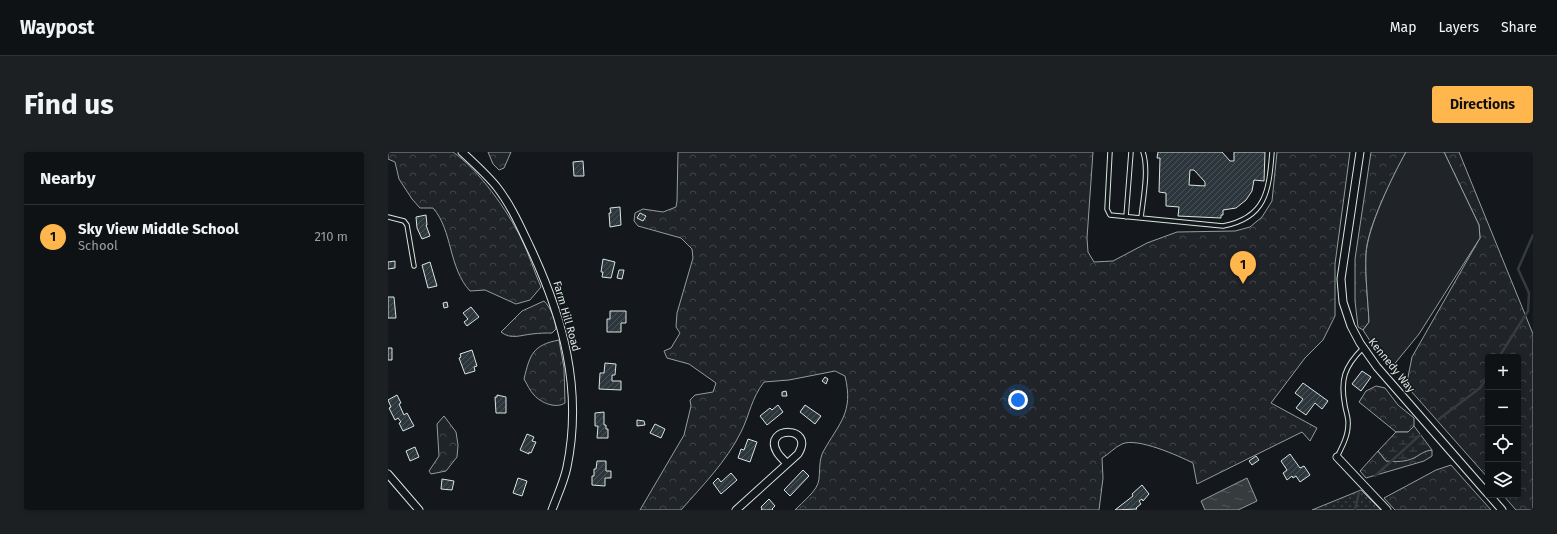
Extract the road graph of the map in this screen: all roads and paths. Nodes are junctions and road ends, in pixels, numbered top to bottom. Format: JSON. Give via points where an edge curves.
{"nodes":[{"id":1,"x":462,"y":152,"type":"edge"},
{"id":2,"x":1110,"y":152,"type":"edge"},
{"id":3,"x":1131,"y":152,"type":"edge"},
{"id":4,"x":1142,"y":152,"type":"edge"},
{"id":5,"x":1272,"y":152,"type":"edge"},
{"id":6,"x":1360,"y":152,"type":"edge"},
{"id":7,"x":388,"y":217,"type":"edge"},
{"id":8,"x":1126,"y":217,"type":"junction"},
{"id":9,"x":1141,"y":218,"type":"junction"},
{"id":10,"x":414,"y":266,"type":"dead end"},
{"id":11,"x":1364,"y":348,"type":"junction"},
{"id":12,"x":1337,"y":457,"type":"joint"},
{"id":13,"x":787,"y":464,"type":"junction"},
{"id":14,"x":388,"y":474,"type":"edge"},
{"id":15,"x":1485,"y":489,"type":"edge"},
{"id":16,"x":1492,"y":498,"type":"edge"},
{"id":17,"x":419,"y":510,"type":"edge"},
{"id":18,"x":552,"y":510,"type":"edge"},
{"id":19,"x":736,"y":510,"type":"edge"},
{"id":20,"x":1387,"y":510,"type":"edge"},
{"id":21,"x":1502,"y":510,"type":"edge"}],
"edges":[{"from":1,"to":18,"type":"street","name":"Farm Hill Road","via":[[496,186],[515,216],[546,282],[565,341],[572,381],[573,417],[567,469]]},
{"from":2,"to":8,"type":"lane","via":[[1106,209],[1110,215]]},
{"from":3,"to":8,"type":"lane"},
{"from":4,"to":9,"type":"lane","via":[[1145,175]]},
{"from":5,"to":9,"type":"lane","via":[[1270,173],[1262,202],[1254,213],[1237,223],[1223,226]]},
{"from":6,"to":11,"type":"street","name":"Kennedy Way","via":[[1341,279],[1343,302],[1351,326]]},
{"from":7,"to":10,"type":"lane","via":[[404,221],[407,225]]},
{"from":8,"to":9,"type":"lane"},
{"from":11,"to":12,"type":"lane","via":[[1352,358],[1342,382],[1349,424]]},
{"from":11,"to":15,"type":"street","name":"Kennedy Way","via":[[1377,367]]},
{"from":12,"to":20,"type":"street"},
{"from":13,"to":13,"type":"street","via":[[774,447],[776,438],[788,431],[796,434],[801,446],[798,454]]},
{"from":13,"to":19,"type":"street"},
{"from":14,"to":17,"type":"street"},
{"from":16,"to":21,"type":"street","name":"Kennedy Way"}]}
